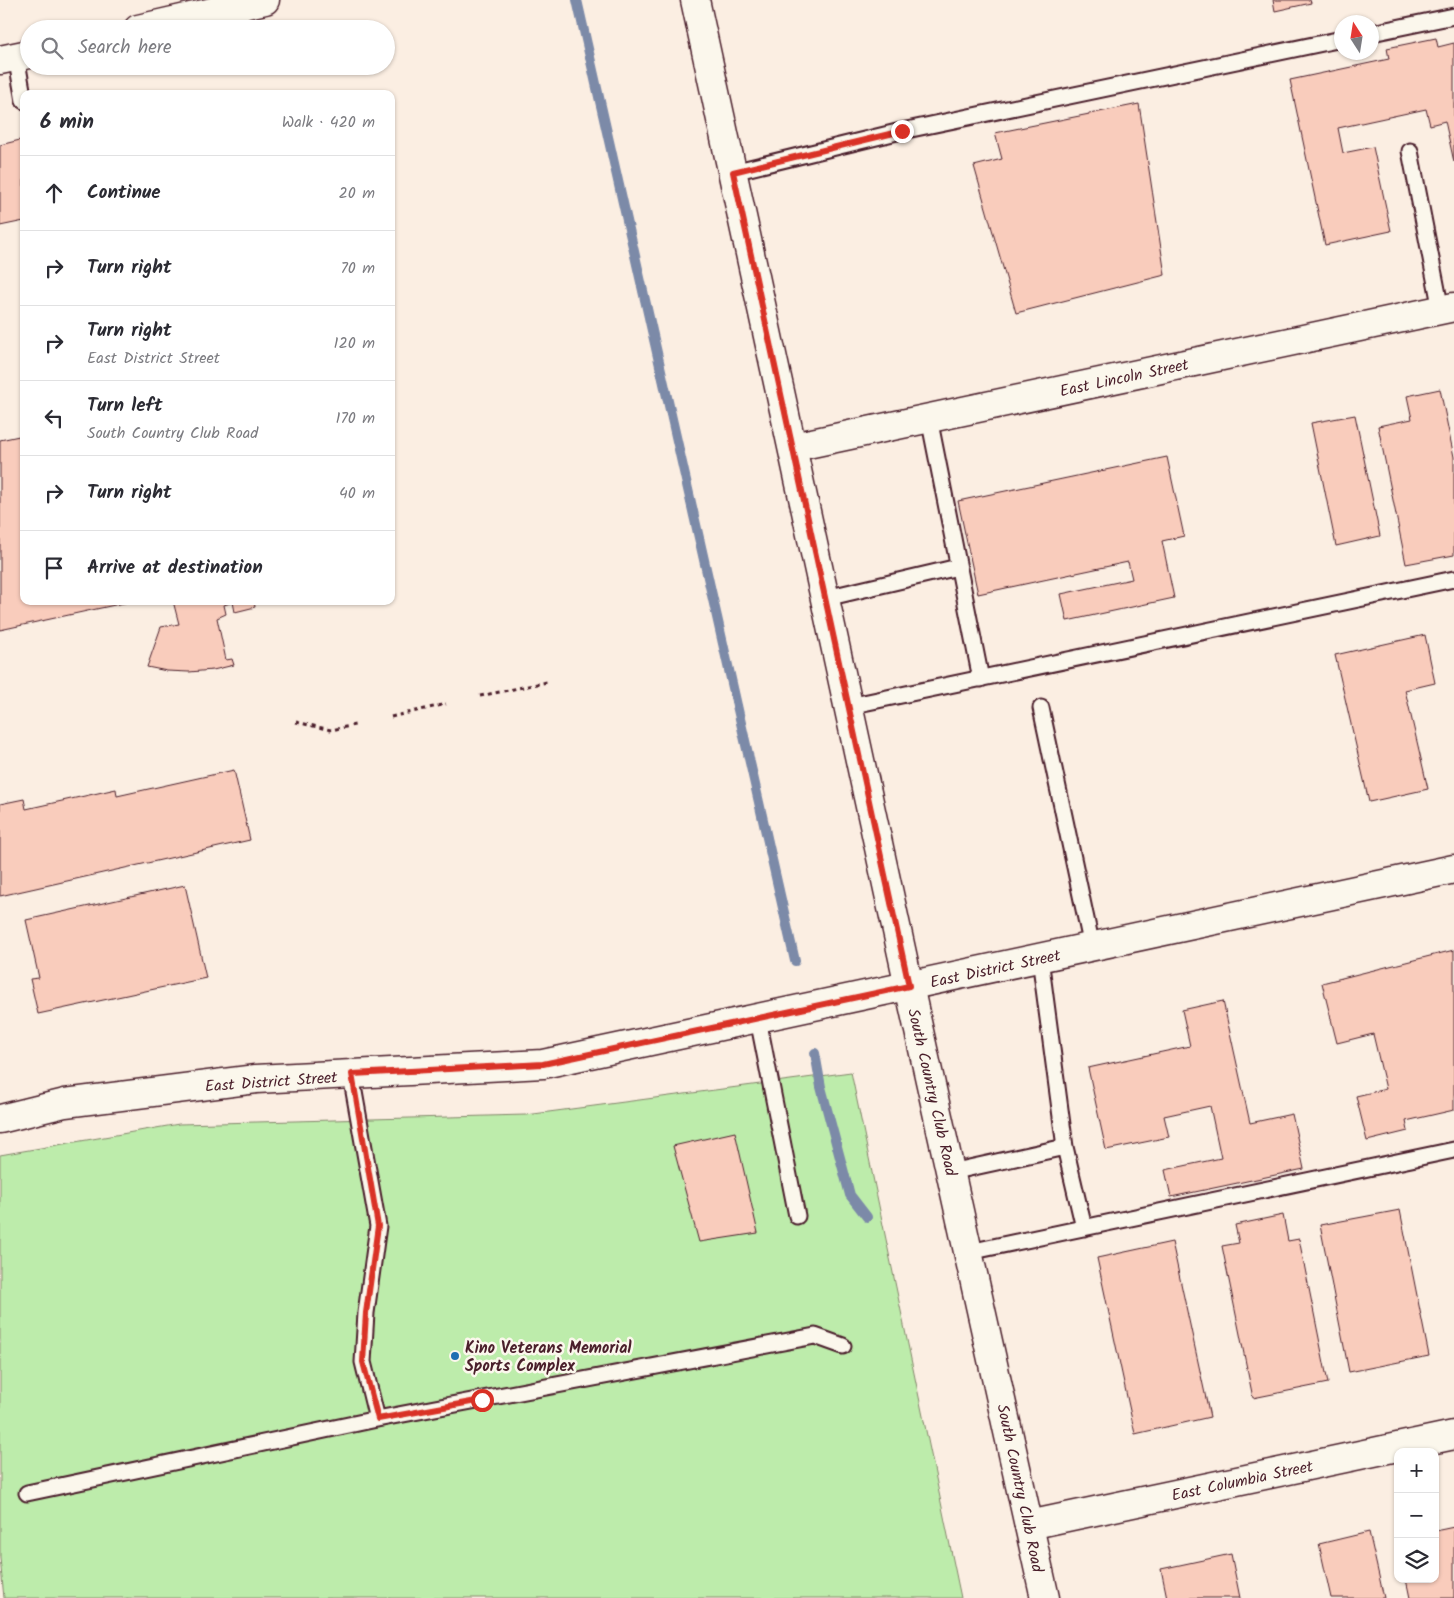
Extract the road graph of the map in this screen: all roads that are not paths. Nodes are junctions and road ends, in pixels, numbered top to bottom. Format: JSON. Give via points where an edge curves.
{"nodes":[{"id":1,"x":265,"y":0,"type":"edge"},
{"id":2,"x":696,"y":0,"type":"edge"},
{"id":3,"x":1454,"y":16,"type":"edge"},
{"id":4,"x":177,"y":20,"type":"edge"},
{"id":5,"x":1379,"y":32,"type":"edge"},
{"id":6,"x":1334,"y":41,"type":"edge"},
{"id":7,"x":15,"y":57,"type":"edge"},
{"id":8,"x":22,"y":90,"type":"edge"},
{"id":9,"x":1410,"y":151,"type":"dead end"},
{"id":10,"x":733,"y":172,"type":"junction"},
{"id":11,"x":1448,"y":309,"type":"edge"},
{"id":12,"x":929,"y":418,"type":"junction"},
{"id":13,"x":793,"y":447,"type":"junction"},
{"id":14,"x":958,"y":567,"type":"junction"},
{"id":15,"x":1454,"y":579,"type":"edge"},
{"id":16,"x":826,"y":598,"type":"junction"},
{"id":17,"x":981,"y":679,"type":"junction"},
{"id":18,"x":849,"y":706,"type":"junction"},
{"id":19,"x":1041,"y":708,"type":"dead end"},
{"id":20,"x":1454,"y":869,"type":"edge"},
{"id":21,"x":1092,"y":947,"type":"junction"},
{"id":22,"x":1040,"y":958,"type":"junction"},
{"id":23,"x":909,"y":986,"type":"junction"},
{"id":24,"x":758,"y":1019,"type":"junction"},
{"id":25,"x":352,"y":1074,"type":"junction"},
{"id":26,"x":0,"y":1119,"type":"edge"},
{"id":27,"x":1064,"y":1147,"type":"junction"},
{"id":28,"x":1454,"y":1150,"type":"edge"},
{"id":29,"x":951,"y":1172,"type":"junction"},
{"id":30,"x":797,"y":1216,"type":"dead end"},
{"id":31,"x":1084,"y":1228,"type":"junction"},
{"id":32,"x":969,"y":1252,"type":"junction"},
{"id":33,"x":843,"y":1346,"type":"dead end"},
{"id":34,"x":378,"y":1419,"type":"junction"},
{"id":35,"x":1454,"y":1435,"type":"edge"},
{"id":36,"x":27,"y":1493,"type":"dead end"},
{"id":37,"x":1029,"y":1525,"type":"junction"},
{"id":38,"x":1045,"y":1598,"type":"edge"}],
"edges":[{"from":1,"to":4,"type":"street"},
{"from":2,"to":10,"type":"street","name":"South Country Club Road"},
{"from":3,"to":5,"type":"lane"},
{"from":6,"to":10,"type":"lane","via":[[897,132]]},
{"from":7,"to":8,"type":"lane"},
{"from":9,"to":11,"type":"lane"},
{"from":10,"to":13,"type":"street","name":"South Country Club Road"},
{"from":11,"to":12,"type":"street","name":"East Lincoln Street"},
{"from":12,"to":13,"type":"street","name":"East Lincoln Street"},
{"from":12,"to":14,"type":"lane"},
{"from":13,"to":16,"type":"street","name":"South Country Club Road"},
{"from":14,"to":16,"type":"lane"},
{"from":14,"to":17,"type":"lane"},
{"from":15,"to":17,"type":"lane"},
{"from":16,"to":18,"type":"street","name":"South Country Club Road"},
{"from":17,"to":18,"type":"lane"},
{"from":18,"to":23,"type":"street","name":"South Country Club Road"},
{"from":19,"to":21,"type":"lane"},
{"from":20,"to":21,"type":"street","name":"East District Street"},
{"from":21,"to":22,"type":"street","name":"East District Street"},
{"from":22,"to":23,"type":"street","name":"East District Street"},
{"from":22,"to":27,"type":"lane"},
{"from":23,"to":24,"type":"street","name":"East District Street"},
{"from":23,"to":29,"type":"street","name":"South Country Club Road"},
{"from":24,"to":25,"type":"street","name":"East District Street","via":[[543,1064]]},
{"from":24,"to":30,"type":"lane"},
{"from":25,"to":26,"type":"street","name":"East District Street","via":[[256,1079],[74,1102]]},
{"from":25,"to":34,"type":"lane","via":[[378,1226],[363,1362]]},
{"from":27,"to":29,"type":"lane"},
{"from":27,"to":31,"type":"lane"},
{"from":28,"to":31,"type":"lane"},
{"from":29,"to":32,"type":"street","name":"South Country Club Road"},
{"from":31,"to":32,"type":"lane"},
{"from":32,"to":37,"type":"street","name":"South Country Club Road"},
{"from":33,"to":34,"type":"lane","via":[[815,1336]]},
{"from":34,"to":36,"type":"lane"},
{"from":35,"to":37,"type":"street","name":"East Columbia Street"},
{"from":37,"to":38,"type":"street","name":"South Country Club Road"}]}
